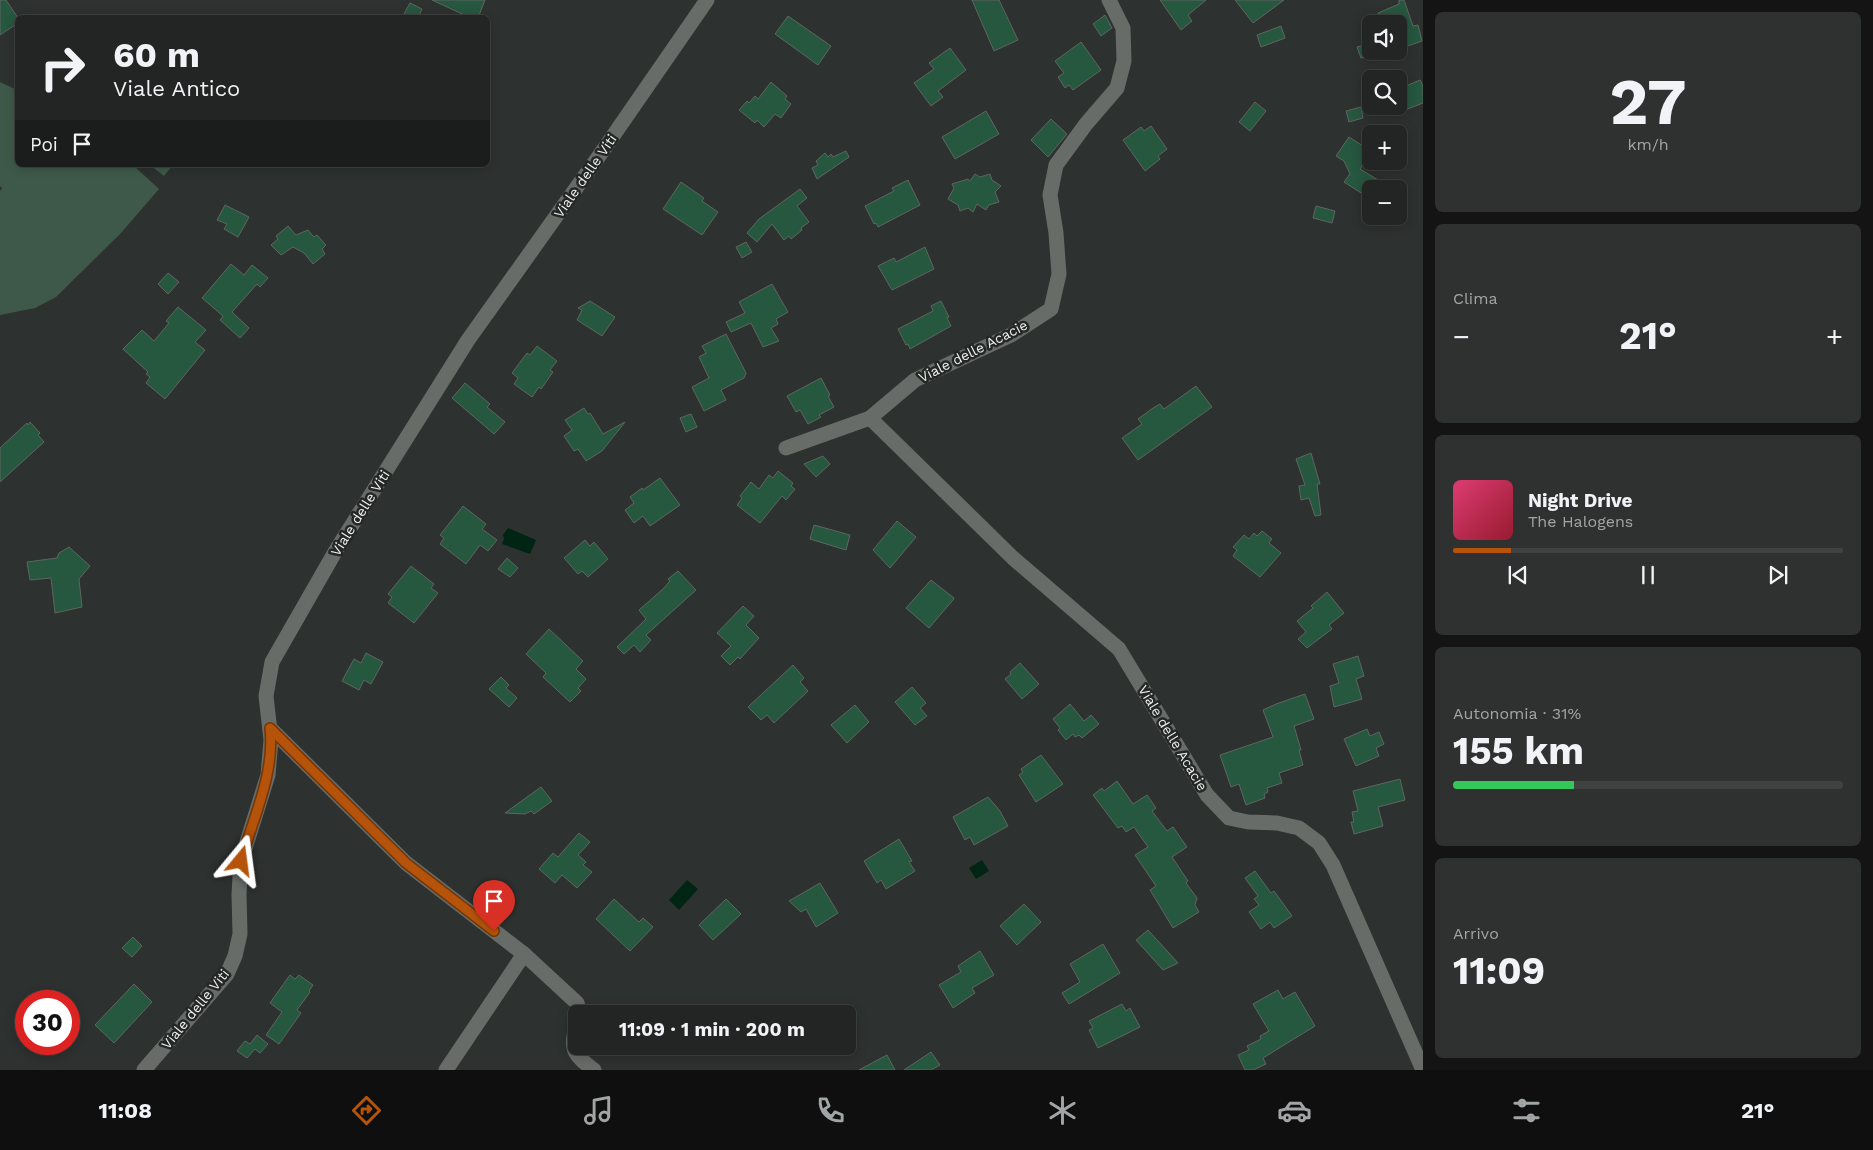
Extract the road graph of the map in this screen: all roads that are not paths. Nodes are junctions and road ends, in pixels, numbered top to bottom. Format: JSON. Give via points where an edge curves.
{"nodes":[{"id":1,"x":707,"y":0,"type":"edge"},
{"id":2,"x":1109,"y":0,"type":"edge"},
{"id":3,"x":870,"y":418,"type":"junction"},
{"id":4,"x":786,"y":448,"type":"dead end"},
{"id":5,"x":270,"y":728,"type":"junction"},
{"id":6,"x":524,"y":954,"type":"junction"},
{"id":7,"x":578,"y":1005,"type":"edge"},
{"id":8,"x":576,"y":1055,"type":"edge"},
{"id":9,"x":144,"y":1070,"type":"edge"},
{"id":10,"x":446,"y":1070,"type":"edge"},
{"id":11,"x":594,"y":1070,"type":"edge"},
{"id":12,"x":1423,"y":1070,"type":"edge"}],
"edges":[{"from":1,"to":5,"type":"street","name":"Viale delle Viti","via":[[468,340],[335,552],[272,662],[266,696]]},
{"from":2,"to":3,"type":"street","name":"Viale delle Acacie","via":[[1123,28],[1124,61],[1117,88],[1056,165],[1050,195],[1059,274],[1051,309],[1011,335],[915,380]]},
{"from":3,"to":4,"type":"street","name":"Viale delle Acacie"},
{"from":3,"to":12,"type":"street","name":"Viale delle Acacie","via":[[1013,558],[1119,649],[1207,794],[1230,818],[1299,828],[1319,843],[1333,865]]},
{"from":5,"to":6,"type":"street","via":[[406,863]]},
{"from":5,"to":9,"type":"street","name":"Viale delle Viti","via":[[268,775],[241,861],[240,934],[235,956],[227,974]]},
{"from":6,"to":7,"type":"street"},
{"from":6,"to":10,"type":"street"},
{"from":8,"to":11,"type":"street"}]}
